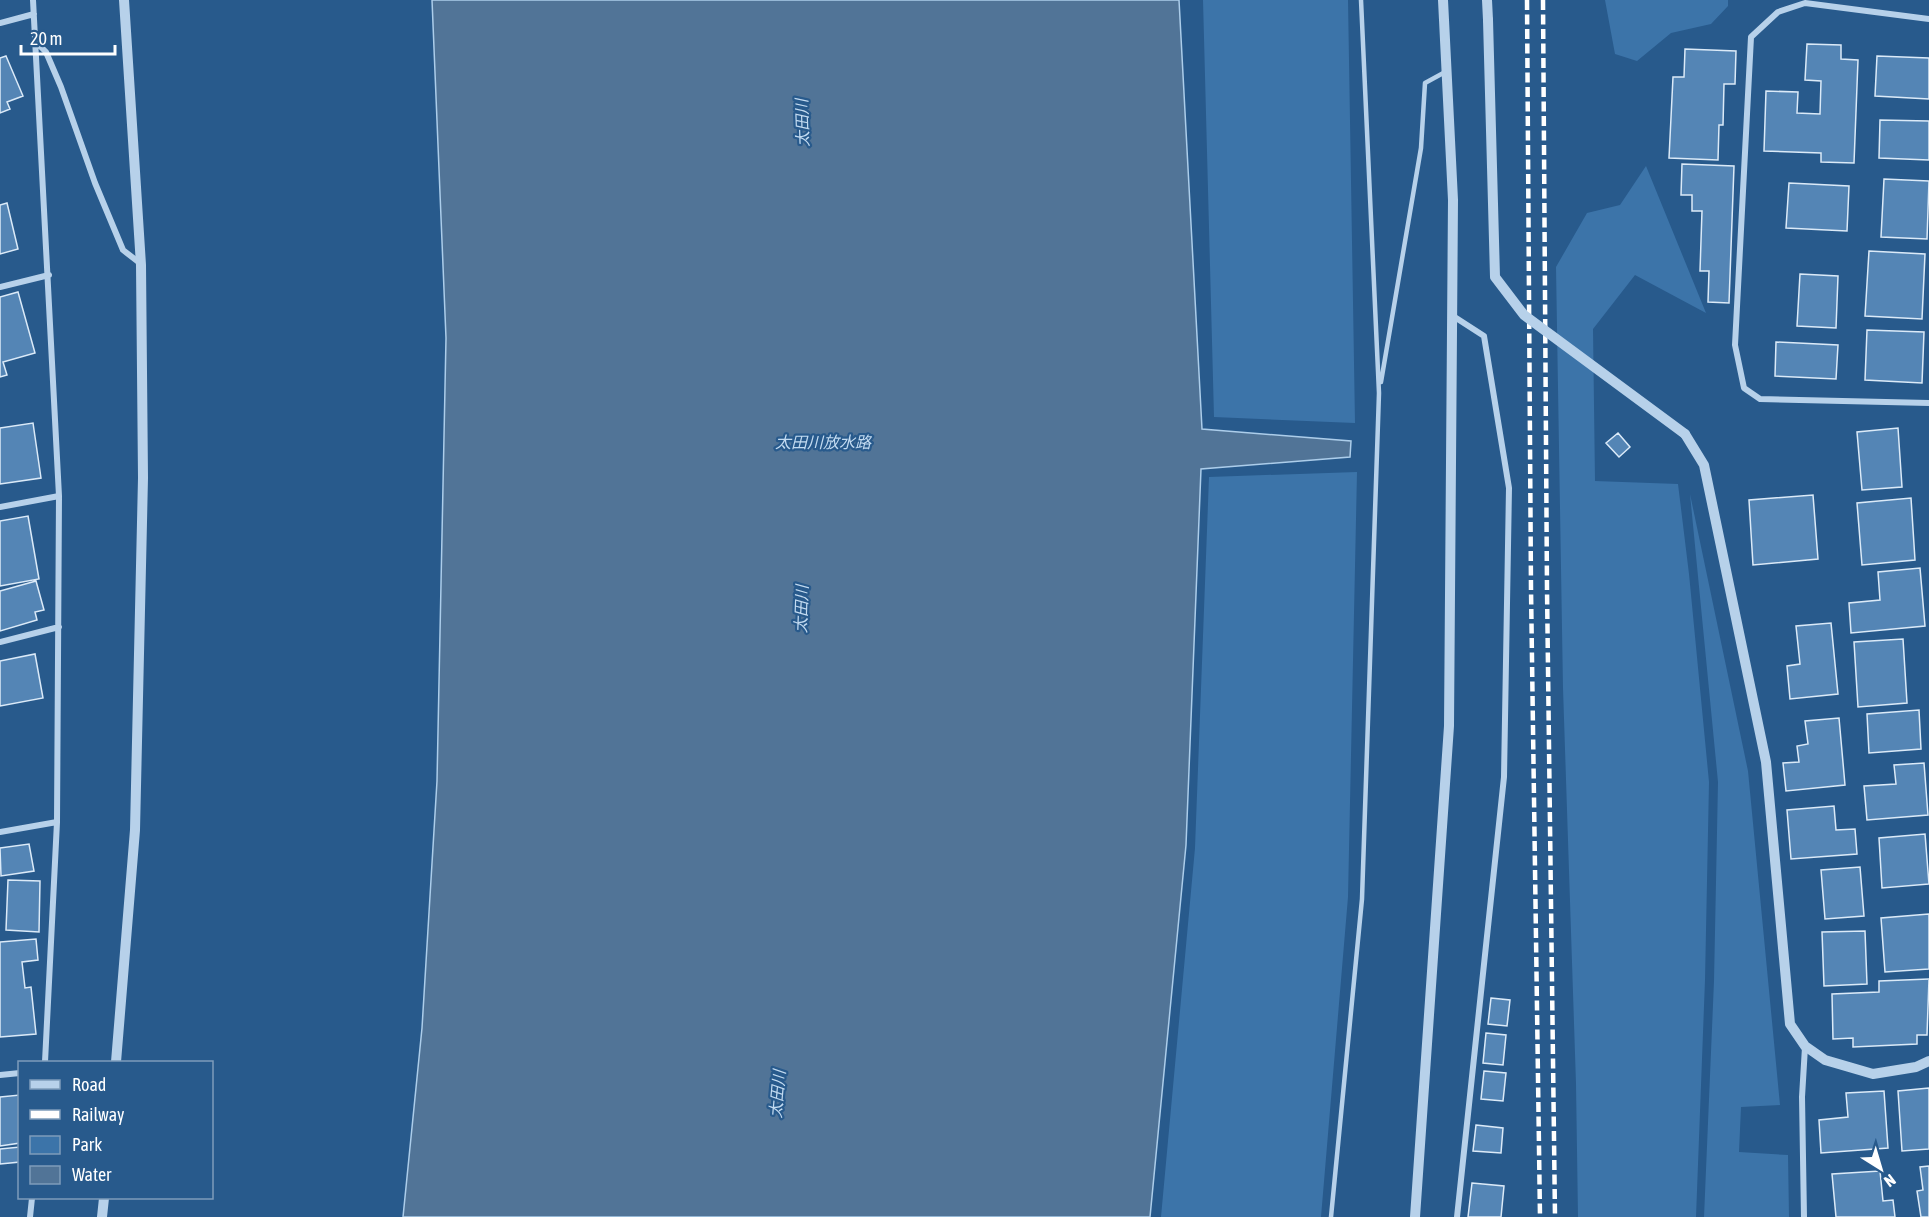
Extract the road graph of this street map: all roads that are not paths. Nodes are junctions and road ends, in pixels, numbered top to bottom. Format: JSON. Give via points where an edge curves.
{"nodes":[{"id":1,"x":33,"y":0,"type":"edge"},
{"id":2,"x":124,"y":0,"type":"edge"},
{"id":3,"x":1361,"y":0,"type":"edge"},
{"id":4,"x":1443,"y":0,"type":"edge"},
{"id":5,"x":1487,"y":0,"type":"edge"},
{"id":6,"x":34,"y":14,"type":"junction"},
{"id":7,"x":1929,"y":19,"type":"edge"},
{"id":8,"x":0,"y":23,"type":"edge"},
{"id":9,"x":36,"y":42,"type":"junction"},
{"id":10,"x":1447,"y":71,"type":"junction"},
{"id":11,"x":141,"y":265,"type":"junction"},
{"id":12,"x":48,"y":275,"type":"junction"},
{"id":13,"x":0,"y":287,"type":"edge"},
{"id":14,"x":1452,"y":316,"type":"junction"},
{"id":15,"x":1379,"y":393,"type":"junction"},
{"id":16,"x":1929,"y":403,"type":"edge"},
{"id":17,"x":59,"y":496,"type":"junction"},
{"id":18,"x":0,"y":507,"type":"edge"},
{"id":19,"x":59,"y":627,"type":"junction"},
{"id":20,"x":0,"y":642,"type":"edge"},
{"id":21,"x":57,"y":822,"type":"junction"},
{"id":22,"x":0,"y":832,"type":"edge"},
{"id":23,"x":1805,"y":1046,"type":"junction"},
{"id":24,"x":45,"y":1061,"type":"edge"},
{"id":25,"x":116,"y":1061,"type":"edge"},
{"id":26,"x":1929,"y":1061,"type":"edge"},
{"id":27,"x":18,"y":1073,"type":"edge"},
{"id":28,"x":0,"y":1075,"type":"edge"},
{"id":29,"x":32,"y":1199,"type":"edge"},
{"id":30,"x":104,"y":1199,"type":"edge"},
{"id":31,"x":30,"y":1217,"type":"edge"},
{"id":32,"x":102,"y":1217,"type":"edge"},
{"id":33,"x":1331,"y":1217,"type":"edge"},
{"id":34,"x":1415,"y":1217,"type":"edge"},
{"id":35,"x":1457,"y":1217,"type":"edge"},
{"id":36,"x":1804,"y":1217,"type":"edge"}],
"edges":[{"from":1,"to":6,"type":"street"},
{"from":2,"to":11,"type":"street"},
{"from":3,"to":15,"type":"lane"},
{"from":4,"to":10,"type":"street"},
{"from":5,"to":23,"type":"street","bridge":true,"via":[[1495,277],[1524,315],[1685,434],[1704,465],[1766,762],[1790,1024]]},
{"from":6,"to":8,"type":"street"},
{"from":6,"to":9,"type":"street"},
{"from":7,"to":16,"type":"street","via":[[1805,3],[1778,12],[1751,37],[1735,345],[1744,388],[1760,399]]},
{"from":9,"to":11,"type":"street","via":[[46,52],[61,87],[94,183],[123,250]]},
{"from":9,"to":12,"type":"street"},
{"from":10,"to":14,"type":"street","via":[[1454,200]]},
{"from":10,"to":15,"type":"lane","via":[[1425,83],[1421,147]]},
{"from":11,"to":25,"type":"street","via":[[143,478],[135,830]]},
{"from":12,"to":13,"type":"street"},
{"from":12,"to":17,"type":"street"},
{"from":14,"to":34,"type":"street","via":[[1449,726]]},
{"from":14,"to":35,"type":"street","via":[[1484,336],[1509,488],[1504,777]]},
{"from":15,"to":33,"type":"lane","via":[[1362,899]]},
{"from":17,"to":18,"type":"street"},
{"from":17,"to":19,"type":"street"},
{"from":19,"to":20,"type":"street"},
{"from":19,"to":21,"type":"street"},
{"from":21,"to":22,"type":"street"},
{"from":21,"to":24,"type":"street"},
{"from":23,"to":26,"type":"street","via":[[1825,1060],[1873,1074]]},
{"from":23,"to":36,"type":"street"},
{"from":27,"to":28,"type":"street"},
{"from":29,"to":31,"type":"street"},
{"from":30,"to":32,"type":"street"}]}
